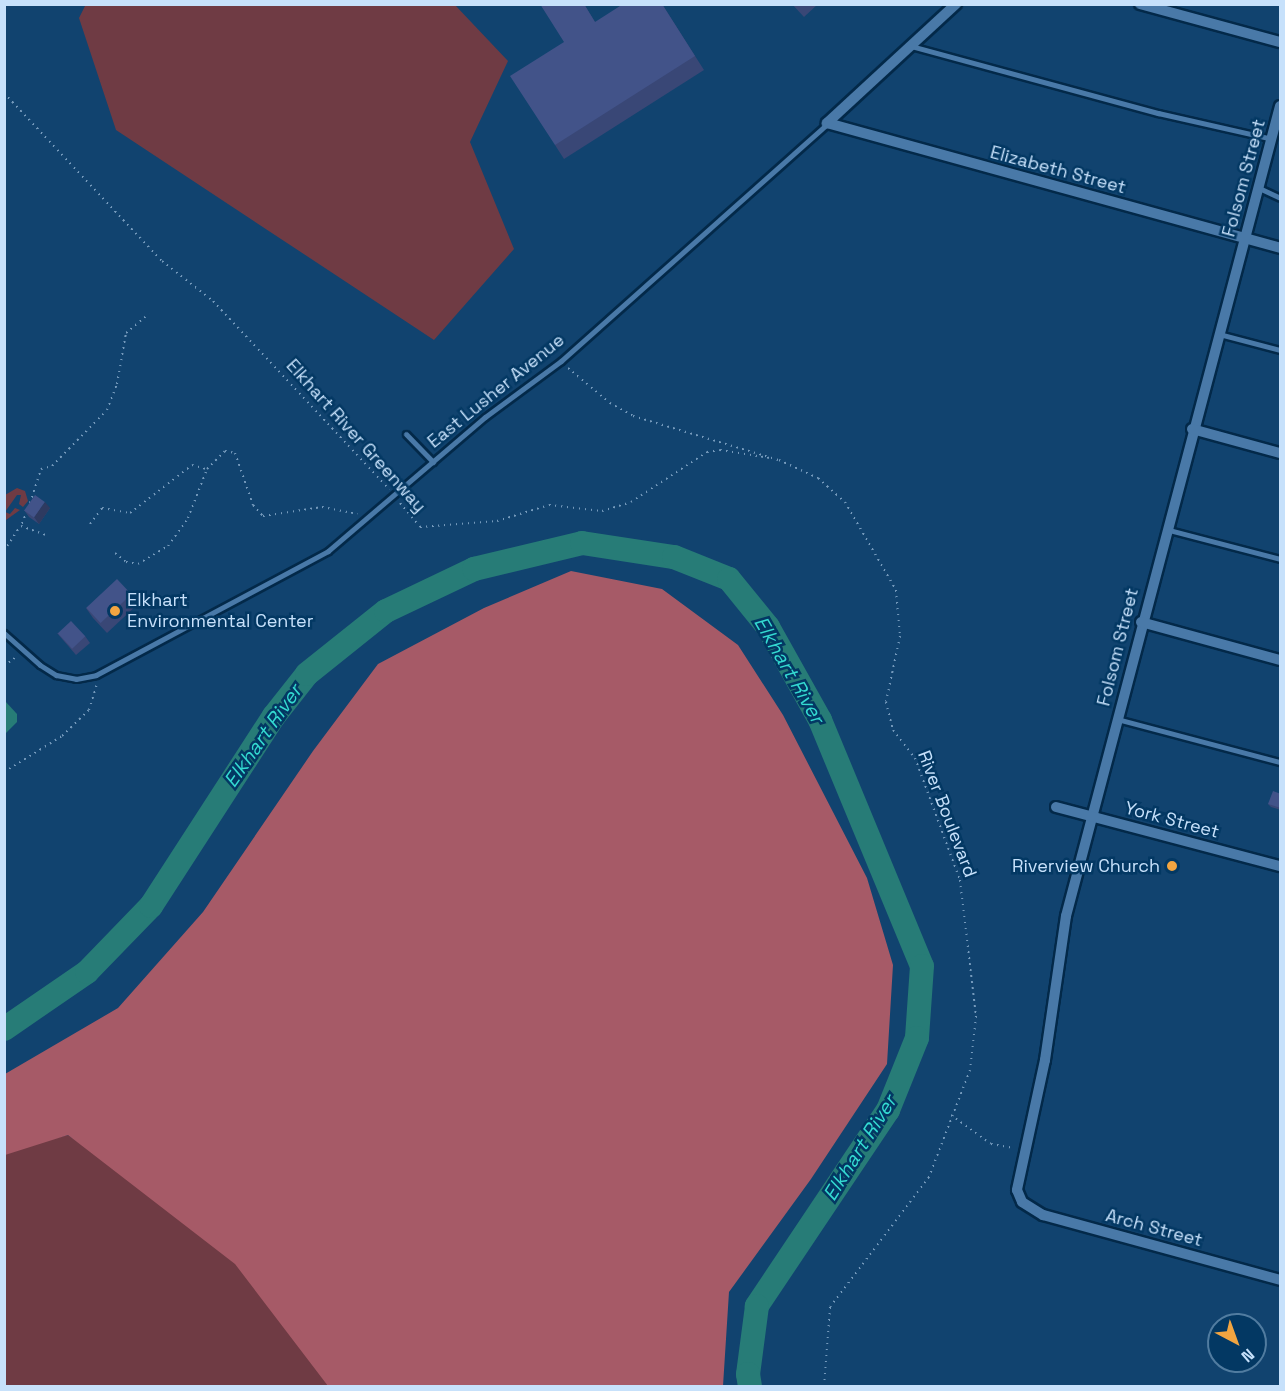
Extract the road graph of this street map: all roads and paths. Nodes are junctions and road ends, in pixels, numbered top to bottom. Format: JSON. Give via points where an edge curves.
{"nodes":[{"id":1,"x":956,"y":4,"type":"edge"},
{"id":2,"x":1140,"y":4,"type":"edge"},
{"id":3,"x":1281,"y":42,"type":"edge"},
{"id":4,"x":911,"y":46,"type":"junction"},
{"id":5,"x":4,"y":93,"type":"edge"},
{"id":6,"x":1281,"y":106,"type":"edge"},
{"id":7,"x":827,"y":123,"type":"junction"},
{"id":8,"x":1272,"y":139,"type":"junction"},
{"id":9,"x":1259,"y":188,"type":"junction"},
{"id":10,"x":1281,"y":198,"type":"edge"},
{"id":11,"x":1246,"y":238,"type":"junction"},
{"id":12,"x":1281,"y":248,"type":"edge"},
{"id":13,"x":149,"y":314,"type":"dead end"},
{"id":14,"x":1219,"y":334,"type":"junction"},
{"id":15,"x":1281,"y":350,"type":"edge"},
{"id":16,"x":561,"y":361,"type":"junction"},
{"id":17,"x":1192,"y":429,"type":"junction"},
{"id":18,"x":406,"y":434,"type":"dead end"},
{"id":19,"x":1281,"y":453,"type":"edge"},
{"id":20,"x":779,"y":460,"type":"junction"},
{"id":21,"x":433,"y":462,"type":"junction"},
{"id":22,"x":207,"y":469,"type":"junction"},
{"id":23,"x":395,"y":496,"type":"junction"},
{"id":24,"x":366,"y":520,"type":"junction"},
{"id":25,"x":90,"y":524,"type":"dead end"},
{"id":26,"x":21,"y":526,"type":"junction"},
{"id":27,"x":1165,"y":529,"type":"junction"},
{"id":28,"x":48,"y":536,"type":"dead end"},
{"id":29,"x":4,"y":551,"type":"edge"},
{"id":30,"x":115,"y":553,"type":"dead end"},
{"id":31,"x":1281,"y":559,"type":"edge"},
{"id":32,"x":1141,"y":622,"type":"junction"},
{"id":33,"x":4,"y":633,"type":"edge"},
{"id":34,"x":22,"y":651,"type":"junction"},
{"id":35,"x":1281,"y":660,"type":"edge"},
{"id":36,"x":4,"y":666,"type":"edge"},
{"id":37,"x":96,"y":675,"type":"junction"},
{"id":38,"x":1117,"y":719,"type":"junction"},
{"id":39,"x":1281,"y":762,"type":"edge"},
{"id":40,"x":4,"y":772,"type":"edge"},
{"id":41,"x":1056,"y":807,"type":"dead end"},
{"id":42,"x":1092,"y":816,"type":"junction"},
{"id":43,"x":1281,"y":866,"type":"edge"},
{"id":44,"x":951,"y":1115,"type":"junction"},
{"id":45,"x":1024,"y":1149,"type":"junction"},
{"id":46,"x":1022,"y":1202,"type":"joint"},
{"id":47,"x":1281,"y":1280,"type":"edge"},
{"id":48,"x":824,"y":1386,"type":"edge"}],
"edges":[{"from":1,"to":4,"type":"street","name":"East Lusher Avenue"},
{"from":2,"to":3,"type":"street"},
{"from":4,"to":7,"type":"street","name":"East Lusher Avenue"},
{"from":4,"to":8,"type":"lane","via":[[1158,114]]},
{"from":5,"to":23,"type":"path","name":"Elkhart River Greenway","via":[[162,261],[220,309]]},
{"from":6,"to":8,"type":"street","name":"Folsom Street"},
{"from":7,"to":11,"type":"street","name":"Elizabeth Street"},
{"from":7,"to":16,"type":"lane","name":"East Lusher Avenue"},
{"from":8,"to":9,"type":"street","name":"Folsom Street"},
{"from":9,"to":10,"type":"lane"},
{"from":9,"to":11,"type":"street","name":"Folsom Street"},
{"from":11,"to":12,"type":"street","name":"Elizabeth Street"},
{"from":11,"to":14,"type":"street","name":"Folsom Street"},
{"from":13,"to":26,"type":"path","via":[[126,333],[117,384],[107,410],[52,466],[40,469]]},
{"from":14,"to":15,"type":"lane"},
{"from":14,"to":17,"type":"street","name":"Folsom Street"},
{"from":16,"to":20,"type":"path","name":"River Boulevard","via":[[610,404],[633,416]]},
{"from":16,"to":21,"type":"lane","name":"East Lusher Avenue","via":[[516,392]]},
{"from":17,"to":19,"type":"street"},
{"from":17,"to":27,"type":"street","name":"Folsom Street"},
{"from":18,"to":21,"type":"lane"},
{"from":20,"to":23,"type":"path","name":"Elkhart River Greenway","via":[[720,450],[707,453],[650,491],[602,511],[549,505],[497,521],[446,528],[420,527]]},
{"from":20,"to":44,"type":"path","name":"River Boulevard","via":[[818,478],[845,502],[896,590],[900,636],[886,702],[893,730],[915,758],[960,880],[976,1016],[970,1070]]},
{"from":21,"to":23,"type":"lane","name":"East Lusher Avenue"},
{"from":22,"to":24,"type":"path","via":[[225,451],[235,453],[253,505],[263,516],[338,507]]},
{"from":22,"to":25,"type":"path","via":[[192,465],[130,513],[102,508]]},
{"from":22,"to":30,"type":"path","via":[[188,518],[168,546],[138,564],[126,562]]},
{"from":23,"to":24,"type":"lane","name":"East Lusher Avenue"},
{"from":24,"to":37,"type":"lane","name":"East Lusher Avenue","via":[[328,550]]},
{"from":26,"to":28,"type":"path"},
{"from":26,"to":29,"type":"path"},
{"from":27,"to":31,"type":"lane"},
{"from":27,"to":32,"type":"street","name":"Folsom Street"},
{"from":32,"to":35,"type":"street"},
{"from":32,"to":38,"type":"street","name":"Folsom Street"},
{"from":33,"to":34,"type":"lane","name":"East Lusher Avenue"},
{"from":34,"to":36,"type":"path"},
{"from":34,"to":37,"type":"lane","name":"East Lusher Avenue","via":[[56,675]]},
{"from":37,"to":40,"type":"path","via":[[97,687],[89,710],[62,736]]},
{"from":38,"to":39,"type":"lane"},
{"from":38,"to":42,"type":"street","name":"Folsom Street"},
{"from":41,"to":42,"type":"street","name":"York Street"},
{"from":42,"to":43,"type":"street","name":"York Street"},
{"from":42,"to":45,"type":"street","name":"Folsom Street","via":[[1066,916],[1045,1060]]},
{"from":44,"to":45,"type":"path","via":[[991,1144]]},
{"from":44,"to":48,"type":"path","via":[[929,1177],[830,1308]]},
{"from":45,"to":46,"type":"street","name":"Folsom Street","via":[[1017,1176]]},
{"from":46,"to":47,"type":"street","name":"Arch Street","via":[[1043,1215]]}]}
